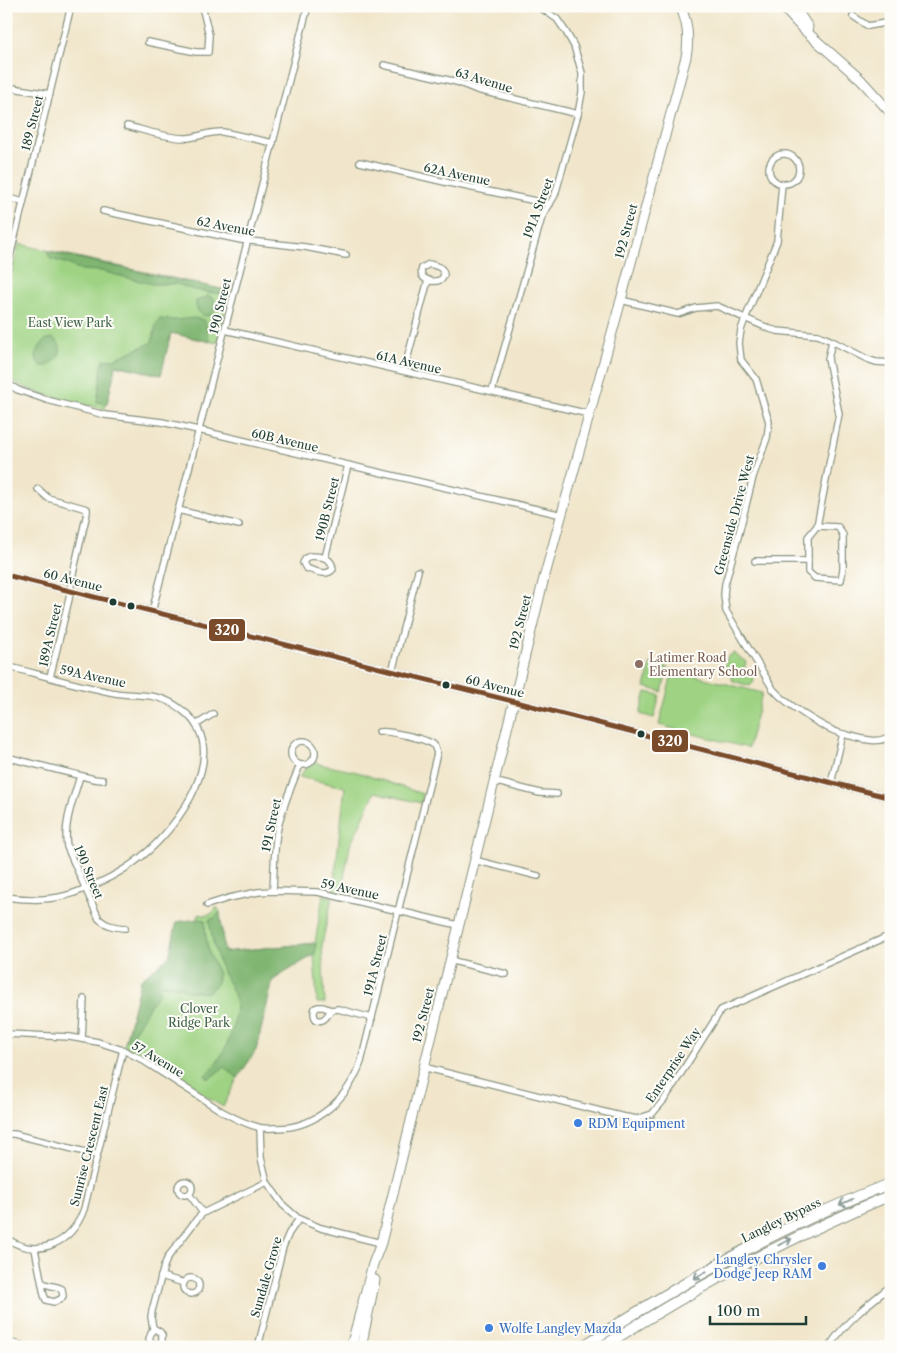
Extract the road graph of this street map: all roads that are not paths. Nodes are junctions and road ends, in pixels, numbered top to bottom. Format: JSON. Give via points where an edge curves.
{"nodes":[{"id":1,"x":71,"y":6,"type":"edge"},
{"id":2,"x":202,"y":6,"type":"edge"},
{"id":3,"x":308,"y":6,"type":"edge"},
{"id":4,"x":538,"y":6,"type":"edge"},
{"id":5,"x":782,"y":6,"type":"edge"},
{"id":6,"x":794,"y":6,"type":"edge"},
{"id":7,"x":683,"y":8,"type":"edge"},
{"id":8,"x":853,"y":16,"type":"dead end"},
{"id":9,"x":891,"y":22,"type":"edge"},
{"id":10,"x":148,"y":42,"type":"dead end"},
{"id":11,"x":384,"y":65,"type":"dead end"},
{"id":12,"x":861,"y":80,"type":"junction"},
{"id":13,"x":6,"y":87,"type":"edge"},
{"id":14,"x":50,"y":94,"type":"junction"},
{"id":15,"x":891,"y":113,"type":"edge"},
{"id":16,"x":578,"y":114,"type":"junction"},
{"id":17,"x":128,"y":126,"type":"dead end"},
{"id":18,"x":273,"y":143,"type":"junction"},
{"id":19,"x":360,"y":162,"type":"dead end"},
{"id":20,"x":782,"y":184,"type":"junction"},
{"id":21,"x":6,"y":197,"type":"edge"},
{"id":22,"x":23,"y":202,"type":"junction"},
{"id":23,"x":550,"y":204,"type":"junction"},
{"id":24,"x":103,"y":211,"type":"dead end"},
{"id":25,"x":247,"y":241,"type":"junction"},
{"id":26,"x":346,"y":255,"type":"dead end"},
{"id":27,"x":6,"y":273,"type":"edge"},
{"id":28,"x":428,"y":280,"type":"dead end"},
{"id":29,"x":621,"y":300,"type":"junction"},
{"id":30,"x":745,"y":319,"type":"junction"},
{"id":31,"x":224,"y":330,"type":"junction"},
{"id":32,"x":832,"y":340,"type":"junction"},
{"id":33,"x":891,"y":363,"type":"edge"},
{"id":34,"x":404,"y":371,"type":"junction"},
{"id":35,"x":6,"y":383,"type":"edge"},
{"id":36,"x":492,"y":390,"type":"junction"},
{"id":37,"x":589,"y":414,"type":"junction"},
{"id":38,"x":198,"y":430,"type":"junction"},
{"id":39,"x":348,"y":465,"type":"junction"},
{"id":40,"x":38,"y":489,"type":"dead end"},
{"id":41,"x":178,"y":510,"type":"junction"},
{"id":42,"x":562,"y":515,"type":"junction"},
{"id":43,"x":239,"y":526,"type":"dead end"},
{"id":44,"x":818,"y":526,"type":"junction"},
{"id":45,"x":325,"y":558,"type":"junction"},
{"id":46,"x":755,"y":561,"type":"dead end"},
{"id":47,"x":808,"y":561,"type":"junction"},
{"id":48,"x":418,"y":571,"type":"dead end"},
{"id":49,"x":6,"y":574,"type":"edge"},
{"id":50,"x":70,"y":591,"type":"junction"},
{"id":51,"x":152,"y":612,"type":"junction"},
{"id":52,"x":6,"y":666,"type":"edge"},
{"id":53,"x":392,"y":672,"type":"junction"},
{"id":54,"x":50,"y":677,"type":"junction"},
{"id":55,"x":513,"y":702,"type":"junction"},
{"id":56,"x":213,"y":714,"type":"dead end"},
{"id":57,"x":196,"y":725,"type":"junction"},
{"id":58,"x":379,"y":732,"type":"dead end"},
{"id":59,"x":843,"y":734,"type":"junction"},
{"id":60,"x":891,"y":734,"type":"edge"},
{"id":61,"x":6,"y":757,"type":"edge"},
{"id":62,"x":300,"y":765,"type":"junction"},
{"id":63,"x":80,"y":776,"type":"junction"},
{"id":64,"x":103,"y":780,"type":"dead end"},
{"id":65,"x":493,"y":781,"type":"junction"},
{"id":66,"x":831,"y":783,"type":"junction"},
{"id":67,"x":557,"y":794,"type":"dead end"},
{"id":68,"x":891,"y":798,"type":"edge"},
{"id":69,"x":474,"y":860,"type":"junction"},
{"id":70,"x":538,"y":876,"type":"dead end"},
{"id":71,"x":85,"y":888,"type":"junction"},
{"id":72,"x":272,"y":891,"type":"junction"},
{"id":73,"x":6,"y":897,"type":"edge"},
{"id":74,"x":207,"y":905,"type":"dead end"},
{"id":75,"x":399,"y":910,"type":"junction"},
{"id":76,"x":458,"y":925,"type":"junction"},
{"id":77,"x":125,"y":928,"type":"dead end"},
{"id":78,"x":891,"y":936,"type":"edge"},
{"id":79,"x":449,"y":960,"type":"junction"},
{"id":80,"x":506,"y":974,"type":"dead end"},
{"id":81,"x":84,"y":999,"type":"dead end"},
{"id":82,"x":331,"y":1010,"type":"dead end"},
{"id":83,"x":372,"y":1018,"type":"junction"},
{"id":84,"x":6,"y":1034,"type":"edge"},
{"id":85,"x":82,"y":1039,"type":"junction"},
{"id":86,"x":123,"y":1050,"type":"junction"},
{"id":87,"x":424,"y":1066,"type":"junction"},
{"id":88,"x":260,"y":1128,"type":"junction"},
{"id":89,"x":6,"y":1134,"type":"edge"},
{"id":90,"x":97,"y":1154,"type":"junction"},
{"id":91,"x":267,"y":1182,"type":"junction"},
{"id":92,"x":891,"y":1183,"type":"edge"},
{"id":93,"x":189,"y":1194,"type":"dead end"},
{"id":94,"x":890,"y":1195,"type":"edge"},
{"id":95,"x":203,"y":1213,"type":"junction"},
{"id":96,"x":299,"y":1219,"type":"junction"},
{"id":97,"x":6,"y":1238,"type":"edge"},
{"id":98,"x":380,"y":1243,"type":"junction"},
{"id":99,"x":34,"y":1248,"type":"junction"},
{"id":100,"x":161,"y":1276,"type":"junction"},
{"id":101,"x":42,"y":1282,"type":"dead end"},
{"id":102,"x":184,"y":1283,"type":"dead end"},
{"id":103,"x":891,"y":1286,"type":"edge"},
{"id":104,"x":153,"y":1328,"type":"dead end"},
{"id":105,"x":6,"y":1344,"type":"edge"},
{"id":106,"x":256,"y":1346,"type":"edge"},
{"id":107,"x":20,"y":1347,"type":"edge"},
{"id":108,"x":351,"y":1347,"type":"edge"},
{"id":109,"x":361,"y":1347,"type":"edge"},
{"id":110,"x":582,"y":1347,"type":"edge"},
{"id":111,"x":602,"y":1347,"type":"edge"},
{"id":112,"x":829,"y":1347,"type":"edge"}],
"edges":[{"from":1,"to":14,"type":"street","name":"189 Street"},
{"from":2,"to":10,"type":"street","via":[[209,35],[208,52]]},
{"from":3,"to":18,"type":"street","name":"190 Street"},
{"from":4,"to":16,"type":"street","name":"191A Street","via":[[557,19],[574,46],[582,73]]},
{"from":5,"to":12,"type":"main road"},
{"from":6,"to":12,"type":"main road","via":[[806,25],[854,69]]},
{"from":7,"to":29,"type":"main road","name":"192 Street","via":[[686,57]]},
{"from":8,"to":9,"type":"street","via":[[868,26]]},
{"from":11,"to":16,"type":"street","name":"63 Avenue"},
{"from":12,"to":15,"type":"main road"},
{"from":13,"to":14,"type":"street"},
{"from":14,"to":22,"type":"street","name":"189 Street"},
{"from":16,"to":23,"type":"street","name":"191A Street"},
{"from":17,"to":18,"type":"street","via":[[186,138],[215,131]]},
{"from":18,"to":25,"type":"street","name":"190 Street"},
{"from":19,"to":23,"type":"street","name":"62A Avenue"},
{"from":20,"to":20,"type":"street","via":[[792,182],[799,170],[796,160],[783,154],[774,157],[768,166],[773,180]]},
{"from":20,"to":30,"type":"street","name":"Greenside Drive West","via":[[777,240]]},
{"from":21,"to":22,"type":"street"},
{"from":22,"to":27,"type":"street","name":"189 Street"},
{"from":23,"to":36,"type":"street","name":"191A Street","via":[[542,217]]},
{"from":24,"to":25,"type":"street","name":"62 Avenue"},
{"from":25,"to":26,"type":"street","name":"62 Avenue"},
{"from":25,"to":31,"type":"street","name":"190 Street"},
{"from":28,"to":34,"type":"street"},
{"from":29,"to":30,"type":"street","via":[[678,314],[716,306]]},
{"from":29,"to":37,"type":"main road","name":"192 Street"},
{"from":30,"to":32,"type":"street","via":[[777,331],[810,333]]},
{"from":30,"to":59,"type":"street","name":"Greenside Drive West","via":[[739,352],[741,360],[756,379],[769,422],[725,584],[724,604],[778,695],[826,728]]},
{"from":31,"to":34,"type":"street","name":"61A Avenue"},
{"from":31,"to":38,"type":"street","name":"190 Street"},
{"from":32,"to":33,"type":"street","via":[[867,359]]},
{"from":32,"to":44,"type":"street","via":[[828,359],[839,414]]},
{"from":34,"to":36,"type":"street","name":"61A Avenue"},
{"from":35,"to":38,"type":"street","name":"60B Avenue","via":[[47,400],[105,416],[162,422]]},
{"from":36,"to":37,"type":"street","name":"61A Avenue"},
{"from":37,"to":42,"type":"main road","name":"192 Street"},
{"from":38,"to":39,"type":"street","name":"60B Avenue"},
{"from":38,"to":41,"type":"street","name":"190 Street"},
{"from":39,"to":42,"type":"street","name":"60B Avenue"},
{"from":39,"to":45,"type":"street","name":"190B Street"},
{"from":40,"to":50,"type":"street","name":"189A Street","via":[[48,498],[87,509]]},
{"from":41,"to":43,"type":"street"},
{"from":41,"to":51,"type":"street","name":"190 Street"},
{"from":42,"to":55,"type":"main road","name":"192 Street"},
{"from":44,"to":47,"type":"street","via":[[808,537]]},
{"from":44,"to":47,"type":"street","via":[[838,527],[843,535],[841,580],[816,578],[808,572]]},
{"from":45,"to":45,"type":"street","name":"190B Street","via":[[310,556],[303,563],[306,568],[326,574],[333,569]]},
{"from":46,"to":47,"type":"street"},
{"from":48,"to":53,"type":"street"},
{"from":49,"to":50,"type":"street","name":"60 Avenue"},
{"from":50,"to":51,"type":"street","name":"60 Avenue"},
{"from":50,"to":54,"type":"street","name":"189A Street"},
{"from":51,"to":53,"type":"street","name":"60 Avenue"},
{"from":52,"to":54,"type":"street","name":"59A Avenue"},
{"from":53,"to":55,"type":"street","name":"60 Avenue"},
{"from":54,"to":57,"type":"street","name":"59A Avenue","via":[[110,692],[165,699],[186,713]]},
{"from":55,"to":65,"type":"main road","name":"192 Street"},
{"from":55,"to":66,"type":"street","name":"60 Avenue"},
{"from":56,"to":57,"type":"street"},
{"from":57,"to":71,"type":"street","via":[[203,744],[202,768],[177,819],[162,838],[129,866]]},
{"from":58,"to":75,"type":"street","name":"191A Street","via":[[428,741],[436,752]]},
{"from":59,"to":60,"type":"street","name":"Greenside Drive West","via":[[874,740],[882,740]]},
{"from":59,"to":66,"type":"street"},
{"from":61,"to":63,"type":"street"},
{"from":62,"to":62,"type":"street","name":"191 Street","via":[[310,764],[314,758],[315,749],[310,742],[302,740],[294,744],[291,755]]},
{"from":62,"to":72,"type":"street","name":"191 Street","via":[[277,832]]},
{"from":63,"to":64,"type":"street"},
{"from":63,"to":71,"type":"street","name":"190 Street","via":[[66,840]]},
{"from":65,"to":67,"type":"street"},
{"from":65,"to":69,"type":"main road","name":"192 Street"},
{"from":66,"to":68,"type":"street","name":"60 Avenue"},
{"from":69,"to":70,"type":"street"},
{"from":69,"to":76,"type":"main road","name":"192 Street"},
{"from":71,"to":73,"type":"street","via":[[50,899]]},
{"from":71,"to":77,"type":"street","name":"190 Street","via":[[104,924]]},
{"from":72,"to":74,"type":"street","name":"59 Avenue","via":[[245,894]]},
{"from":72,"to":75,"type":"street","name":"59 Avenue","via":[[318,892]]},
{"from":75,"to":76,"type":"street","name":"59 Avenue"},
{"from":75,"to":83,"type":"street","name":"191A Street"},
{"from":76,"to":79,"type":"main road","name":"192 Street"},
{"from":78,"to":87,"type":"street","name":"Enterprise Way","via":[[721,1010],[664,1100],[652,1114],[636,1119]]},
{"from":79,"to":80,"type":"street"},
{"from":79,"to":87,"type":"main road","name":"192 Street"},
{"from":81,"to":85,"type":"street"},
{"from":82,"to":83,"type":"street"},
{"from":83,"to":88,"type":"street","name":"191A Street","via":[[359,1069],[334,1105],[302,1124]]},
{"from":84,"to":85,"type":"street","name":"57 Avenue"},
{"from":85,"to":86,"type":"street","name":"57 Avenue"},
{"from":86,"to":88,"type":"street","name":"57 Avenue","via":[[223,1112]]},
{"from":86,"to":90,"type":"street","name":"Sunrise Crescent East"},
{"from":87,"to":98,"type":"main road","name":"192 Street"},
{"from":88,"to":91,"type":"street","via":[[261,1158]]},
{"from":89,"to":90,"type":"street"},
{"from":90,"to":99,"type":"street","name":"Sunrise Crescent East","via":[[77,1225],[50,1246]]},
{"from":91,"to":95,"type":"street"},
{"from":91,"to":96,"type":"street","via":[[283,1205]]},
{"from":92,"to":110,"type":"highway","name":"Langley Bypass","one_way":true,"via":[[785,1230],[715,1266]]},
{"from":93,"to":95,"type":"street"},
{"from":111,"to":94,"type":"highway","name":"Langley Bypass","one_way":true,"via":[[717,1277]]},
{"from":95,"to":100,"type":"street","via":[[168,1257]]},
{"from":96,"to":98,"type":"street"},
{"from":96,"to":106,"type":"street","name":"Sundale Grove","via":[[283,1246]]},
{"from":97,"to":99,"type":"street","via":[[16,1245]]},
{"from":98,"to":108,"type":"main road","name":"192 Street"},
{"from":98,"to":109,"type":"main road","name":"192 Street"},
{"from":99,"to":101,"type":"street"},
{"from":100,"to":102,"type":"street"},
{"from":100,"to":104,"type":"street","via":[[151,1318]]},
{"from":103,"to":112,"type":"street","via":[[855,1315]]},
{"from":105,"to":107,"type":"highway"}]}
